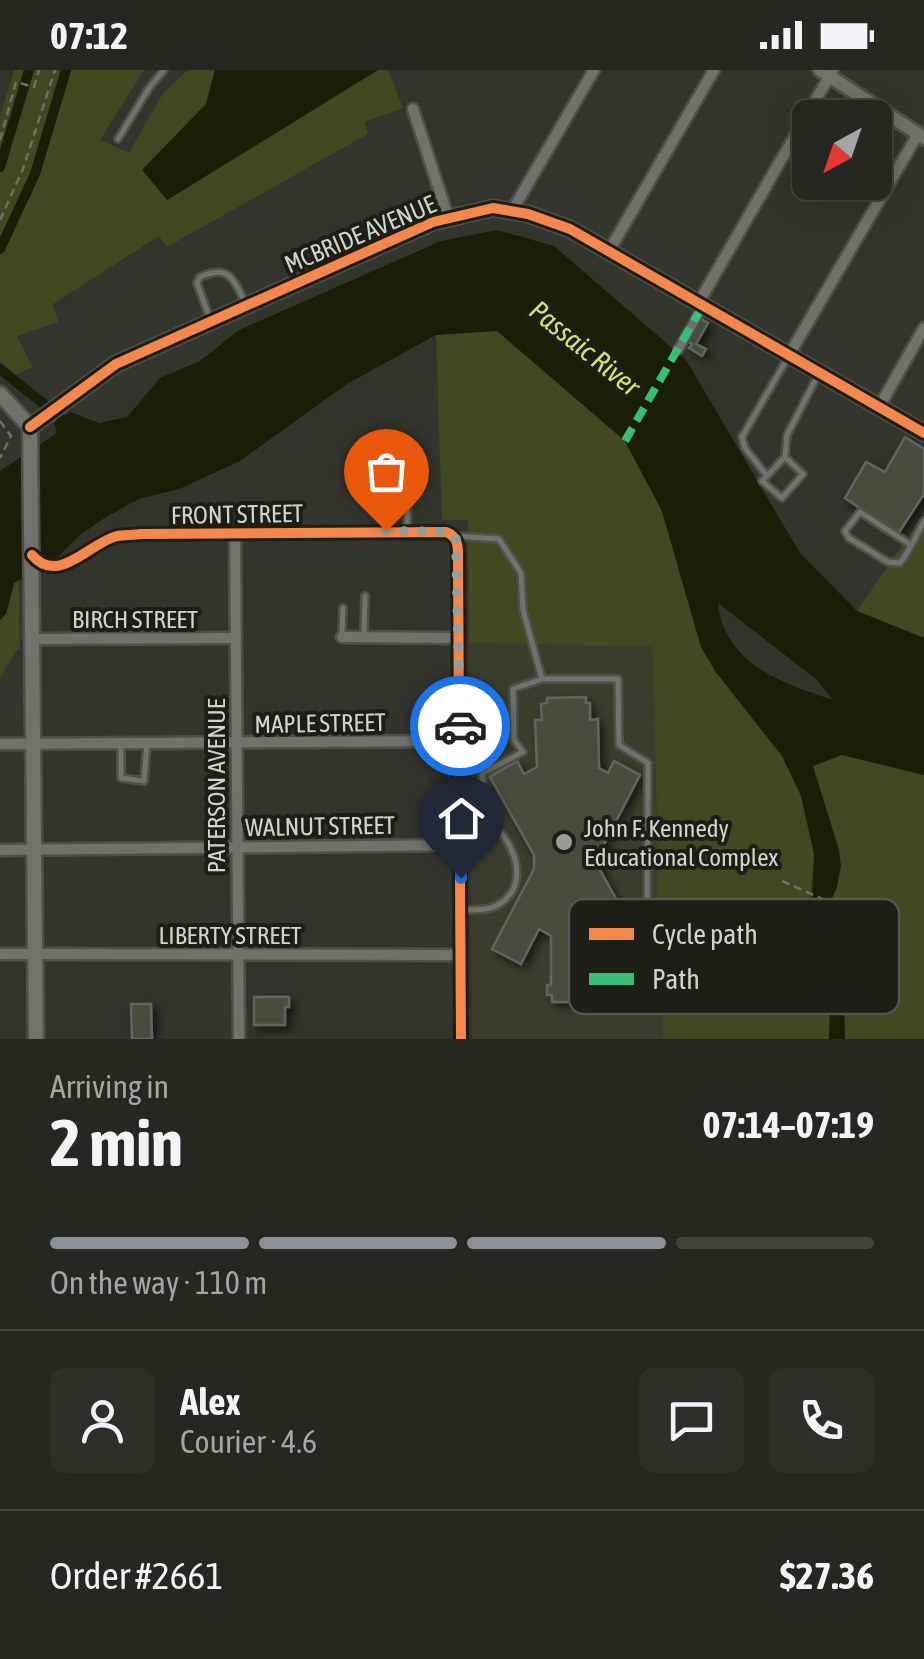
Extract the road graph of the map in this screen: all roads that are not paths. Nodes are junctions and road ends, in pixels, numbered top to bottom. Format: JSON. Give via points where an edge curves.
{"nodes":[{"id":1,"x":164,"y":70,"type":"edge"},
{"id":2,"x":594,"y":70,"type":"edge"},
{"id":3,"x":714,"y":70,"type":"edge"},
{"id":4,"x":828,"y":72,"type":"edge"},
{"id":5,"x":413,"y":109,"type":"dead end"},
{"id":6,"x":921,"y":136,"type":"edge"},
{"id":7,"x":118,"y":139,"type":"dead end"},
{"id":8,"x":512,"y":211,"type":"junction"},
{"id":9,"x":448,"y":217,"type":"junction"},
{"id":10,"x":609,"y":251,"type":"junction"},
{"id":11,"x":701,"y":304,"type":"junction"},
{"id":12,"x":247,"y":305,"type":"junction"},
{"id":13,"x":211,"y":320,"type":"junction"},
{"id":14,"x":924,"y":328,"type":"edge"},
{"id":15,"x":678,"y":350,"type":"dead end"},
{"id":16,"x":789,"y":354,"type":"junction"},
{"id":17,"x":819,"y":372,"type":"junction"},
{"id":18,"x":0,"y":394,"type":"edge"},
{"id":19,"x":879,"y":407,"type":"junction"},
{"id":20,"x":30,"y":427,"type":"junction"},
{"id":21,"x":924,"y":433,"type":"edge"},
{"id":22,"x":785,"y":457,"type":"junction"},
{"id":23,"x":410,"y":469,"type":"junction"},
{"id":24,"x":767,"y":476,"type":"junction"},
{"id":25,"x":924,"y":521,"type":"edge"},
{"id":26,"x":407,"y":532,"type":"junction"},
{"id":27,"x":235,"y":534,"type":"junction"},
{"id":28,"x":454,"y":536,"type":"junction"},
{"id":29,"x":911,"y":545,"type":"junction"},
{"id":30,"x":32,"y":555,"type":"junction"},
{"id":31,"x":365,"y":596,"type":"dead end"},
{"id":32,"x":343,"y":608,"type":"dead end"},
{"id":33,"x":236,"y":638,"type":"junction"},
{"id":34,"x":342,"y":638,"type":"joint"},
{"id":35,"x":364,"y":638,"type":"junction"},
{"id":36,"x":458,"y":638,"type":"junction"},
{"id":37,"x":34,"y":640,"type":"junction"},
{"id":38,"x":542,"y":678,"type":"junction"},
{"id":39,"x":460,"y":741,"type":"junction"},
{"id":40,"x":0,"y":744,"type":"edge"},
{"id":41,"x":121,"y":744,"type":"junction"},
{"id":42,"x":147,"y":744,"type":"junction"},
{"id":43,"x":236,"y":744,"type":"junction"},
{"id":44,"x":33,"y":745,"type":"junction"},
{"id":45,"x":483,"y":824,"type":"junction"},
{"id":46,"x":461,"y":825,"type":"junction"},
{"id":47,"x":461,"y":845,"type":"junction"},
{"id":48,"x":236,"y":847,"type":"junction"},
{"id":49,"x":34,"y":849,"type":"junction"},
{"id":50,"x":0,"y":850,"type":"edge"},
{"id":51,"x":648,"y":899,"type":"edge"},
{"id":52,"x":461,"y":910,"type":"junction"},
{"id":53,"x":0,"y":954,"type":"edge"},
{"id":54,"x":35,"y":954,"type":"junction"},
{"id":55,"x":238,"y":954,"type":"junction"},
{"id":56,"x":461,"y":955,"type":"junction"},
{"id":57,"x":36,"y":1039,"type":"edge"},
{"id":58,"x":239,"y":1039,"type":"edge"},
{"id":59,"x":461,"y":1039,"type":"edge"}],
"edges":[{"from":1,"to":7,"type":"lane"},
{"from":2,"to":8,"type":"street"},
{"from":3,"to":10,"type":"street"},
{"from":4,"to":6,"type":"street"},
{"from":4,"to":11,"type":"street"},
{"from":5,"to":9,"type":"street"},
{"from":6,"to":16,"type":"street"},
{"from":8,"to":9,"type":"main road","name":"MCBRIDE AVENUE"},
{"from":8,"to":10,"type":"main road","name":"MCBRIDE AVENUE","via":[[559,224]]},
{"from":9,"to":12,"type":"main road","name":"MCBRIDE AVENUE"},
{"from":10,"to":11,"type":"main road","name":"MCBRIDE AVENUE"},
{"from":11,"to":15,"type":"street"},
{"from":11,"to":16,"type":"main road","name":"MCBRIDE AVENUE"},
{"from":12,"to":13,"type":"main road","name":"MCBRIDE AVENUE"},
{"from":12,"to":13,"type":"lane","via":[[236,284],[216,270],[198,282]]},
{"from":13,"to":20,"type":"main road","name":"MCBRIDE AVENUE","via":[[116,364]]},
{"from":14,"to":19,"type":"street"},
{"from":16,"to":17,"type":"main road","name":"MCBRIDE AVENUE"},
{"from":16,"to":24,"type":"lane","via":[[742,437]]},
{"from":17,"to":19,"type":"main road","name":"MCBRIDE AVENUE"},
{"from":17,"to":22,"type":"lane","via":[[786,436]]},
{"from":18,"to":20,"type":"main road"},
{"from":19,"to":21,"type":"main road","name":"MCBRIDE AVENUE"},
{"from":20,"to":30,"type":"main road"},
{"from":22,"to":24,"type":"lane"},
{"from":22,"to":24,"type":"lane","via":[[803,474],[782,498],[762,482]]},
{"from":23,"to":23,"type":"lane","via":[[404,442],[362,442],[363,466]]},
{"from":23,"to":26,"type":"lane"},
{"from":25,"to":29,"type":"lane"},
{"from":26,"to":27,"type":"street","name":"FRONT STREET"},
{"from":26,"to":28,"type":"street","name":"FRONT STREET"},
{"from":27,"to":30,"type":"street","name":"FRONT STREET","via":[[116,536],[50,568]]},
{"from":27,"to":33,"type":"street","name":"PATERSON AVENUE"},
{"from":28,"to":36,"type":"street"},
{"from":28,"to":38,"type":"lane","via":[[499,539],[520,573]]},
{"from":29,"to":29,"type":"lane","via":[[860,512],[845,531],[894,564]]},
{"from":30,"to":37,"type":"main road"},
{"from":31,"to":35,"type":"lane"},
{"from":32,"to":34,"type":"lane"},
{"from":33,"to":37,"type":"street","name":"BIRCH STREET"},
{"from":33,"to":43,"type":"street","name":"PATERSON AVENUE"},
{"from":34,"to":35,"type":"street"},
{"from":35,"to":36,"type":"street"},
{"from":36,"to":39,"type":"street"},
{"from":37,"to":44,"type":"main road"},
{"from":38,"to":45,"type":"lane","via":[[513,689],[514,740],[523,752],[482,773]]},
{"from":38,"to":51,"type":"lane","via":[[618,679],[619,745],[648,763]]},
{"from":39,"to":43,"type":"street","name":"MAPLE STREET"},
{"from":39,"to":46,"type":"street"},
{"from":40,"to":44,"type":"street","name":"MAPLE STREET"},
{"from":41,"to":42,"type":"street","name":"MAPLE STREET"},
{"from":41,"to":42,"type":"lane","via":[[120,778],[144,781]]},
{"from":41,"to":44,"type":"street","name":"MAPLE STREET"},
{"from":42,"to":43,"type":"street","name":"MAPLE STREET"},
{"from":43,"to":48,"type":"street","name":"PATERSON AVENUE"},
{"from":44,"to":49,"type":"main road"},
{"from":45,"to":46,"type":"lane"},
{"from":45,"to":52,"type":"lane","via":[[493,825],[513,847],[515,879],[502,903]]},
{"from":46,"to":47,"type":"street"},
{"from":47,"to":48,"type":"street","name":"WALNUT STREET"},
{"from":47,"to":52,"type":"street"},
{"from":48,"to":49,"type":"street","name":"WALNUT STREET"},
{"from":48,"to":55,"type":"street","name":"PATERSON AVENUE"},
{"from":49,"to":50,"type":"street","name":"WALNUT STREET"},
{"from":49,"to":54,"type":"main road"},
{"from":52,"to":56,"type":"street"},
{"from":53,"to":54,"type":"street","name":"LIBERTY STREET"},
{"from":54,"to":55,"type":"street","name":"LIBERTY STREET"},
{"from":54,"to":57,"type":"main road"},
{"from":55,"to":56,"type":"street","name":"LIBERTY STREET"},
{"from":55,"to":58,"type":"street","name":"PATERSON AVENUE"},
{"from":56,"to":59,"type":"street"}]}
